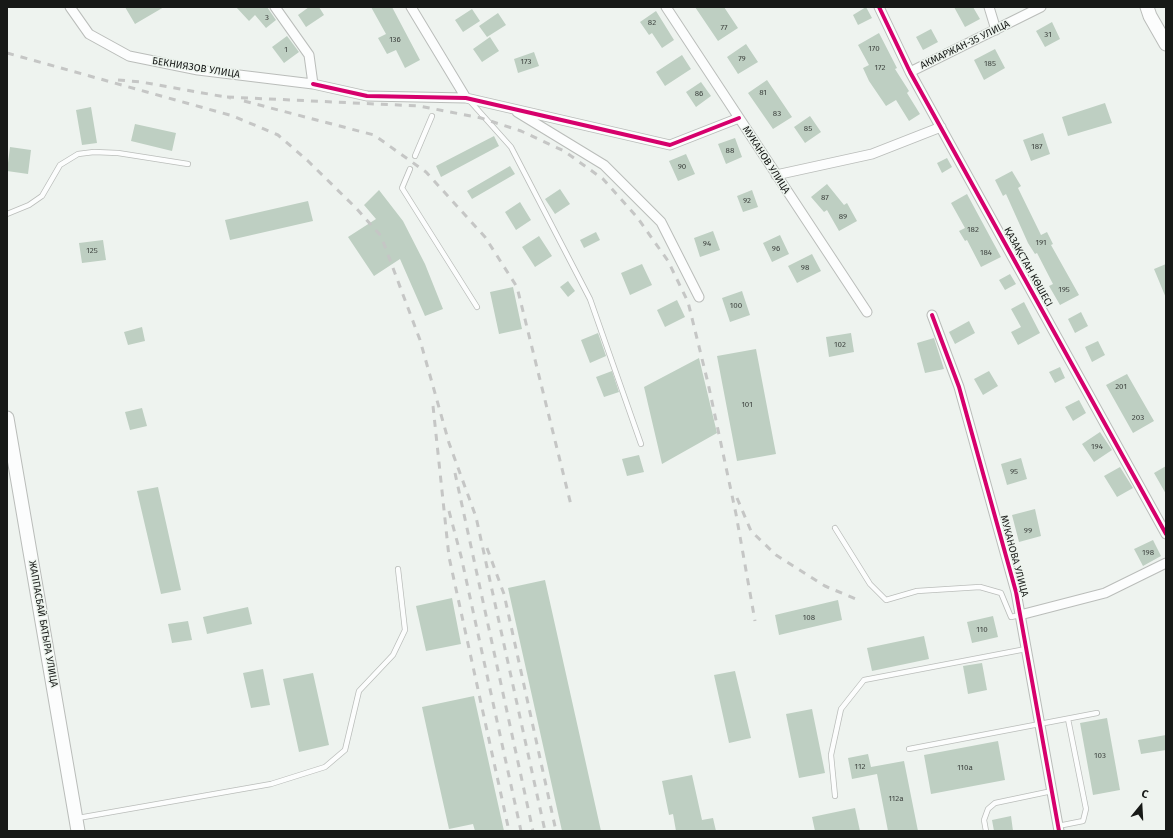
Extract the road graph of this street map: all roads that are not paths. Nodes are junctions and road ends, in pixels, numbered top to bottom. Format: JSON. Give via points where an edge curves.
{"nodes":[{"id":1,"x":70,"y":7,"type":"edge"},
{"id":2,"x":275,"y":7,"type":"edge"},
{"id":3,"x":411,"y":7,"type":"edge"},
{"id":4,"x":666,"y":7,"type":"edge"},
{"id":5,"x":879,"y":7,"type":"edge"},
{"id":6,"x":989,"y":7,"type":"edge"},
{"id":7,"x":1041,"y":7,"type":"edge"},
{"id":8,"x":1147,"y":7,"type":"edge"},
{"id":9,"x":996,"y":30,"type":"junction"},
{"id":10,"x":1166,"y":44,"type":"edge"},
{"id":11,"x":910,"y":72,"type":"junction"},
{"id":12,"x":313,"y":84,"type":"junction"},
{"id":13,"x":466,"y":98,"type":"junction"},
{"id":14,"x":509,"y":108,"type":"junction"},
{"id":15,"x":432,"y":116,"type":"dead end"},
{"id":16,"x":739,"y":118,"type":"junction"},
{"id":17,"x":941,"y":127,"type":"junction"},
{"id":18,"x":415,"y":156,"type":"dead end"},
{"id":19,"x":188,"y":164,"type":"dead end"},
{"id":20,"x":410,"y":169,"type":"dead end"},
{"id":21,"x":776,"y":175,"type":"junction"},
{"id":22,"x":7,"y":214,"type":"edge"},
{"id":23,"x":699,"y":297,"type":"dead end"},
{"id":24,"x":477,"y":307,"type":"dead end"},
{"id":25,"x":867,"y":312,"type":"dead end"},
{"id":26,"x":932,"y":315,"type":"dead end"},
{"id":27,"x":7,"y":418,"type":"edge"},
{"id":28,"x":641,"y":444,"type":"dead end"},
{"id":29,"x":835,"y":528,"type":"dead end"},
{"id":30,"x":1166,"y":534,"type":"edge"},
{"id":31,"x":1166,"y":564,"type":"edge"},
{"id":32,"x":398,"y":569,"type":"dead end"},
{"id":33,"x":1020,"y":615,"type":"junction"},
{"id":34,"x":1026,"y":649,"type":"junction"},
{"id":35,"x":1097,"y":713,"type":"dead end"},
{"id":36,"x":1068,"y":719,"type":"junction"},
{"id":37,"x":1040,"y":724,"type":"junction"},
{"id":38,"x":909,"y":749,"type":"dead end"},
{"id":39,"x":1052,"y":791,"type":"junction"},
{"id":40,"x":835,"y":796,"type":"dead end"},
{"id":41,"x":77,"y":825,"type":"edge"},
{"id":42,"x":1059,"y":828,"type":"edge"},
{"id":43,"x":986,"y":831,"type":"edge"}],
"edges":[{"from":1,"to":12,"type":"street","name":"БЕКНИЯЗОВ УЛИЦА","via":[[89,34],[128,56],[198,70]]},
{"from":2,"to":12,"type":"street","via":[[309,55]]},
{"from":3,"to":13,"type":"street"},
{"from":4,"to":16,"type":"street","name":"МУКАНОВ УЛИЦА"},
{"from":5,"to":11,"type":"street","name":"ҚАЗАҚСТАН КӨШЕСІ"},
{"from":6,"to":9,"type":"street"},
{"from":7,"to":9,"type":"street","name":"АКМАРЖАН-35 УЛИЦА"},
{"from":8,"to":10,"type":"main road"},
{"from":9,"to":11,"type":"street","name":"АКМАРЖАН-35 УЛИЦА"},
{"from":11,"to":17,"type":"street","name":"ҚАЗАҚСТАН КӨШЕСІ"},
{"from":12,"to":13,"type":"street","name":"БЕКНИЯЗОВ УЛИЦА","via":[[366,96],[438,100]]},
{"from":13,"to":14,"type":"street","name":"БЕКНИЯЗОВ УЛИЦА"},
{"from":13,"to":28,"type":"lane","via":[[511,147],[590,299]]},
{"from":14,"to":16,"type":"street","name":"БЕКНИЯЗОВ УЛИЦА","via":[[670,145]]},
{"from":14,"to":23,"type":"street","via":[[604,165],[661,222]]},
{"from":15,"to":18,"type":"lane"},
{"from":16,"to":21,"type":"street","name":"МУКАНОВ УЛИЦА"},
{"from":17,"to":21,"type":"street","via":[[872,154]]},
{"from":17,"to":30,"type":"street","name":"ҚАЗАҚСТАН КӨШЕСІ"},
{"from":19,"to":22,"type":"lane","via":[[118,153],[78,154],[60,165],[42,196],[30,205]]},
{"from":20,"to":24,"type":"lane","via":[[402,188]]},
{"from":21,"to":25,"type":"street","name":"МУКАНОВ УЛИЦА"},
{"from":26,"to":33,"type":"street","name":"МУКАНОВА УЛИЦА","via":[[959,387],[1016,592]]},
{"from":27,"to":41,"type":"main road","name":"ЖАППАСБАЙ БАТЫРА УЛИЦА"},
{"from":29,"to":33,"type":"lane","via":[[870,584],[886,600],[917,592],[980,587],[1001,593],[1011,617]]},
{"from":31,"to":33,"type":"street","via":[[1105,593]]},
{"from":32,"to":41,"type":"lane","via":[[405,630],[393,655],[359,691],[345,750],[325,767],[271,784]]},
{"from":33,"to":34,"type":"street","name":"МУКАНОВА УЛИЦА"},
{"from":34,"to":37,"type":"street","name":"МУКАНОВА УЛИЦА"},
{"from":34,"to":40,"type":"lane","via":[[864,680],[841,709],[831,755]]},
{"from":35,"to":36,"type":"lane"},
{"from":36,"to":37,"type":"lane"},
{"from":36,"to":42,"type":"lane","via":[[1086,809],[1083,821]]},
{"from":37,"to":38,"type":"lane"},
{"from":37,"to":39,"type":"street","name":"МУКАНОВА УЛИЦА"},
{"from":39,"to":42,"type":"street","name":"МУКАНОВА УЛИЦА"},
{"from":39,"to":43,"type":"lane","via":[[995,803],[988,809],[984,820]]}]}
